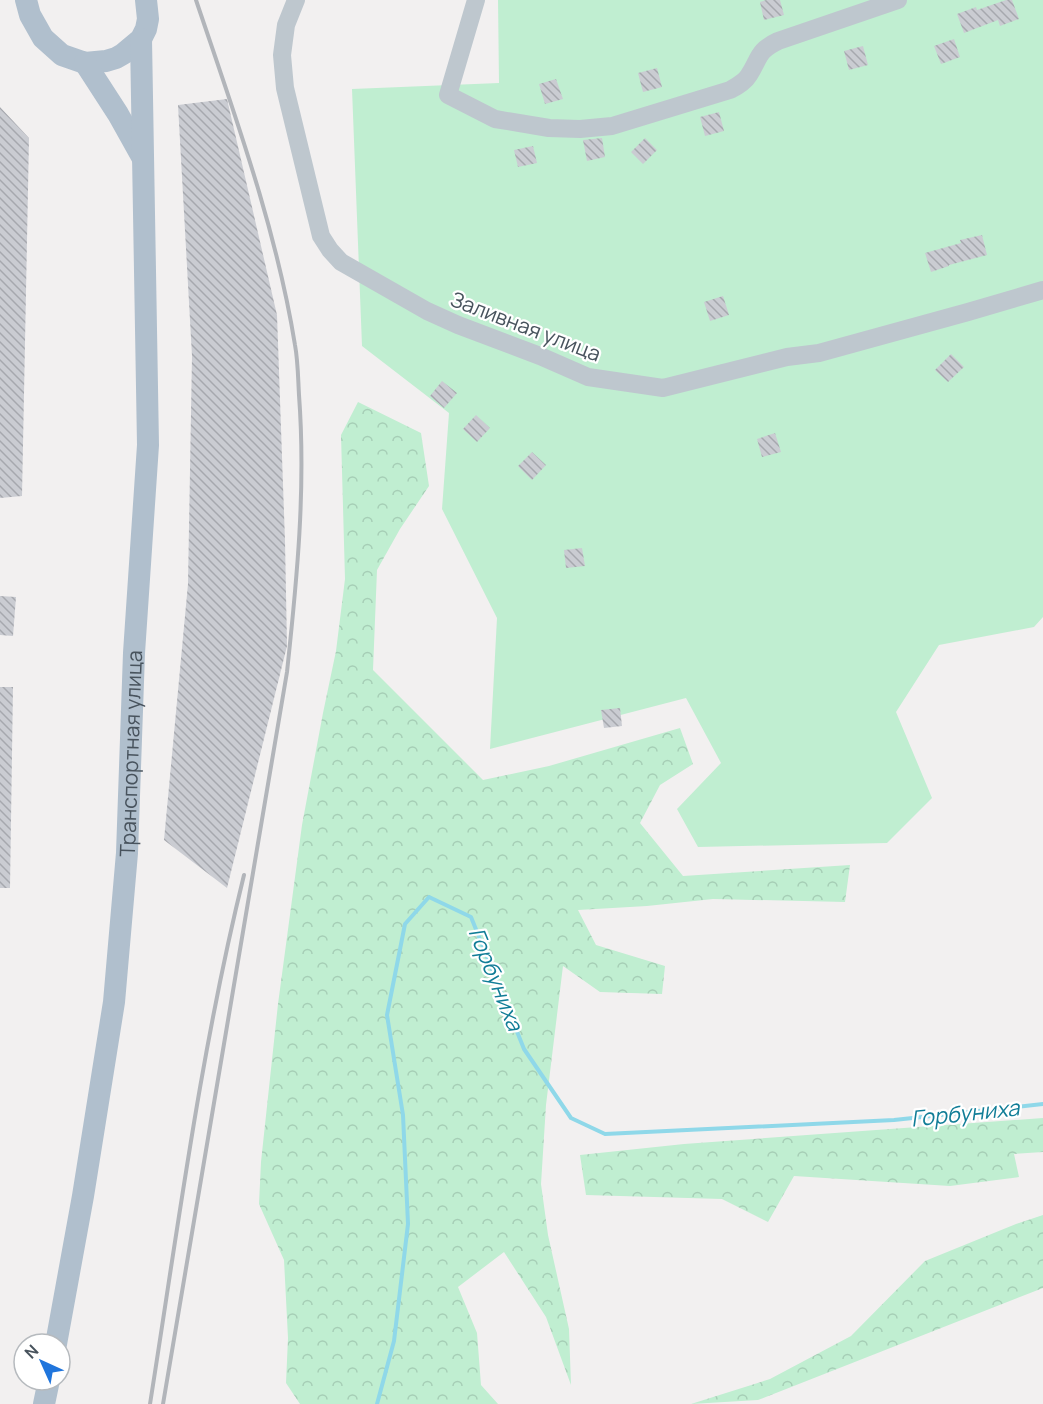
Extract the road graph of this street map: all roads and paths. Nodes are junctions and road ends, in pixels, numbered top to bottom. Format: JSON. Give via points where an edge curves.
{"nodes":[{"id":1,"x":26,"y":0,"type":"edge"},
{"id":2,"x":146,"y":0,"type":"edge"},
{"id":3,"x":296,"y":0,"type":"edge"},
{"id":4,"x":476,"y":0,"type":"edge"},
{"id":5,"x":898,"y":0,"type":"edge"},
{"id":6,"x":141,"y":39,"type":"junction"},
{"id":7,"x":86,"y":63,"type":"junction"},
{"id":8,"x":143,"y":160,"type":"junction"},
{"id":9,"x":1043,"y":290,"type":"edge"},
{"id":10,"x":58,"y":1332,"type":"edge"}],
"edges":[{"from":1,"to":7,"type":"main road","via":[[43,38],[62,55]]},
{"from":2,"to":6,"type":"main road","name":"Транспортная улица","via":[[148,19]]},
{"from":3,"to":9,"type":"street","name":"Заливная улица","via":[[286,25],[282,55],[285,88],[321,236],[330,250],[341,262],[427,311],[588,377],[663,388],[787,357],[819,353]]},
{"from":4,"to":5,"type":"street","via":[[448,95],[495,119],[580,129],[612,126],[730,90],[748,77],[769,46]]},
{"from":6,"to":7,"type":"main road","via":[[116,58]]},
{"from":6,"to":8,"type":"main road","name":"Транспортная улица"},
{"from":7,"to":8,"type":"main road"},
{"from":8,"to":10,"type":"main road","name":"Транспортная улица","via":[[148,445],[134,653],[127,853],[114,1002]]}]}
